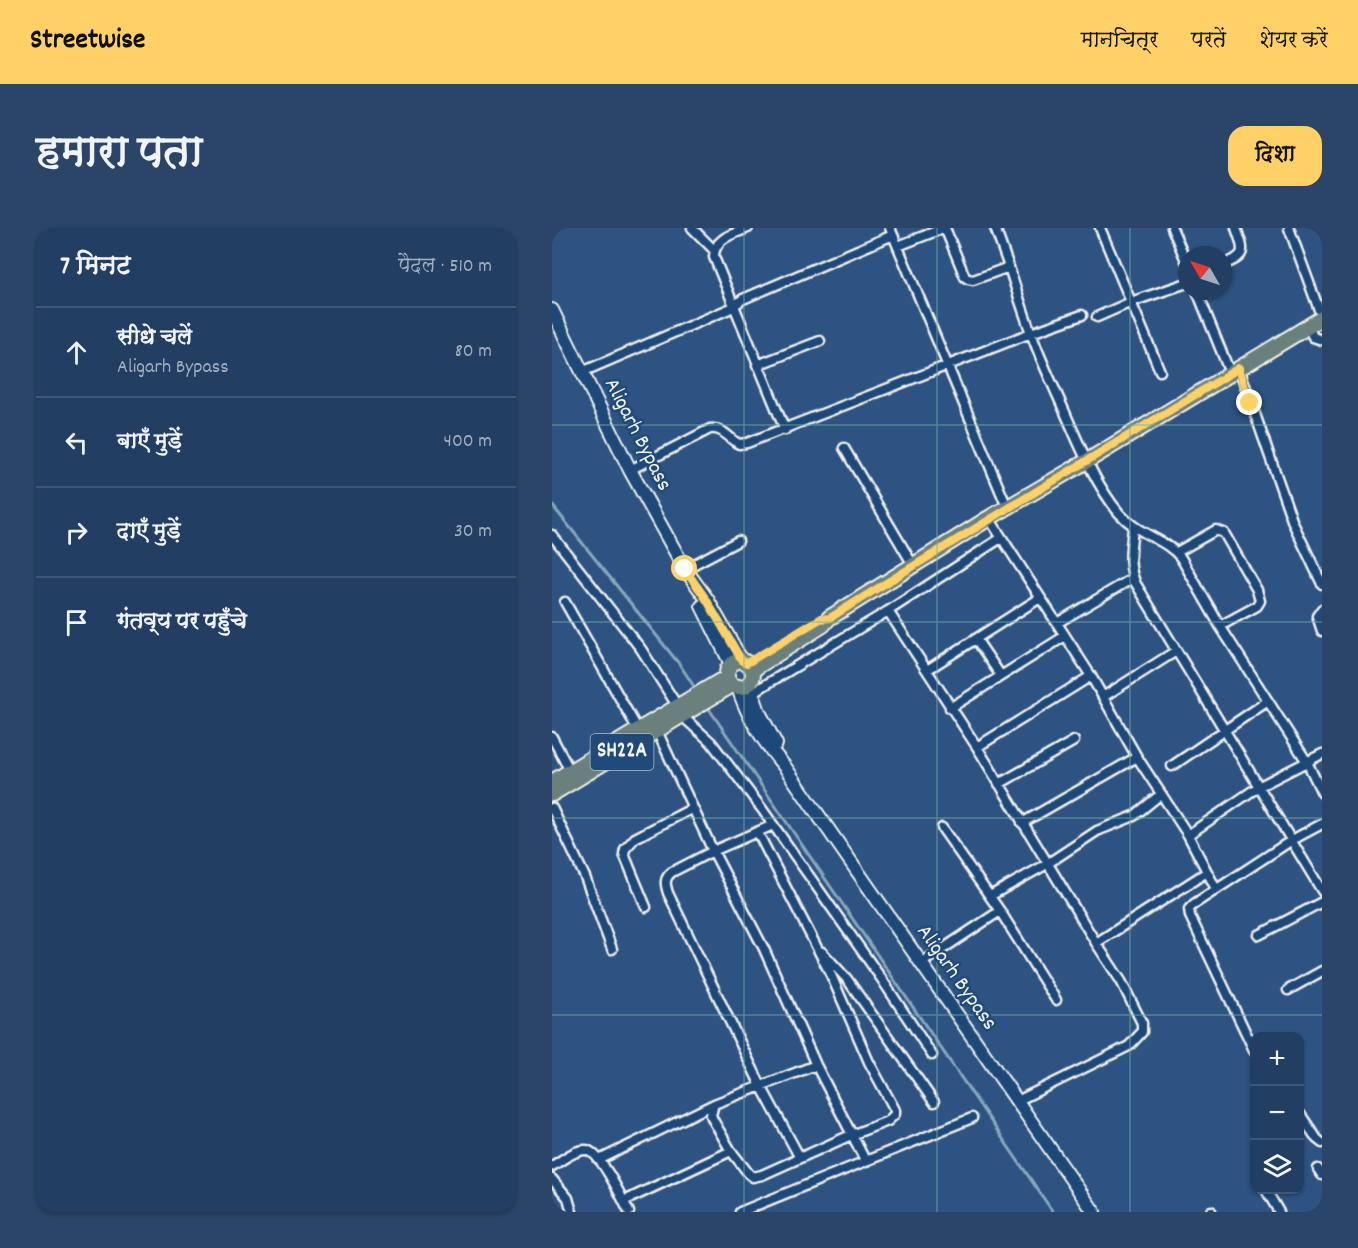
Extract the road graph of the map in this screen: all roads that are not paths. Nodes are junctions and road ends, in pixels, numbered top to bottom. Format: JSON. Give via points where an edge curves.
{"nodes":[{"id":1,"x":692,"y":228,"type":"edge"},
{"id":2,"x":748,"y":228,"type":"edge"},
{"id":3,"x":944,"y":228,"type":"edge"},
{"id":4,"x":995,"y":228,"type":"edge"},
{"id":5,"x":1100,"y":228,"type":"edge"},
{"id":6,"x":1172,"y":228,"type":"edge"},
{"id":7,"x":1236,"y":228,"type":"edge"},
{"id":8,"x":1289,"y":228,"type":"edge"},
{"id":9,"x":892,"y":232,"type":"edge"},
{"id":10,"x":898,"y":246,"type":"junction"},
{"id":11,"x":1180,"y":246,"type":"edge"},
{"id":12,"x":714,"y":250,"type":"junction"},
{"id":13,"x":1232,"y":262,"type":"edge"},
{"id":14,"x":1009,"y":267,"type":"junction"},
{"id":15,"x":1178,"y":286,"type":"edge"},
{"id":16,"x":1201,"y":300,"type":"edge"},
{"id":17,"x":1131,"y":302,"type":"junction"},
{"id":18,"x":735,"y":305,"type":"junction"},
{"id":19,"x":552,"y":310,"type":"edge"},
{"id":20,"x":1082,"y":315,"type":"dead end"},
{"id":21,"x":1097,"y":317,"type":"dead end"},
{"id":22,"x":1322,"y":318,"type":"edge"},
{"id":23,"x":1308,"y":326,"type":"junction"},
{"id":24,"x":1031,"y":333,"type":"junction"},
{"id":25,"x":1322,"y":340,"type":"edge"},
{"id":26,"x":820,"y":341,"type":"dead end"},
{"id":27,"x":757,"y":365,"type":"junction"},
{"id":28,"x":948,"y":366,"type":"junction"},
{"id":29,"x":1234,"y":370,"type":"junction"},
{"id":30,"x":582,"y":372,"type":"junction"},
{"id":31,"x":1161,"y":372,"type":"dead end"},
{"id":32,"x":785,"y":430,"type":"junction"},
{"id":33,"x":844,"y":448,"type":"dead end"},
{"id":34,"x":1087,"y":461,"type":"junction"},
{"id":35,"x":630,"y":470,"type":"junction"},
{"id":36,"x":1007,"y":507,"type":"junction"},
{"id":37,"x":989,"y":518,"type":"junction"},
{"id":38,"x":1133,"y":528,"type":"junction"},
{"id":39,"x":552,"y":535,"type":"edge"},
{"id":40,"x":1001,"y":538,"type":"junction"},
{"id":41,"x":738,"y":541,"type":"dead end"},
{"id":42,"x":1176,"y":552,"type":"junction"},
{"id":43,"x":913,"y":565,"type":"junction"},
{"id":44,"x":687,"y":573,"type":"junction"},
{"id":45,"x":1133,"y":578,"type":"junction"},
{"id":46,"x":1322,"y":584,"type":"edge"},
{"id":47,"x":1040,"y":598,"type":"junction"},
{"id":48,"x":565,"y":602,"type":"dead end"},
{"id":49,"x":1322,"y":609,"type":"edge"},
{"id":50,"x":888,"y":611,"type":"junction"},
{"id":51,"x":1057,"y":623,"type":"junction"},
{"id":52,"x":1220,"y":626,"type":"junction"},
{"id":53,"x":1322,"y":630,"type":"edge"},
{"id":54,"x":1065,"y":636,"type":"junction"},
{"id":55,"x":976,"y":639,"type":"junction"},
{"id":56,"x":1176,"y":651,"type":"junction"},
{"id":57,"x":927,"y":670,"type":"junction"},
{"id":58,"x":1001,"y":676,"type":"junction"},
{"id":59,"x":1091,"y":676,"type":"junction"},
{"id":60,"x":737,"y":678,"type":"junction"},
{"id":61,"x":1103,"y":697,"type":"junction"},
{"id":62,"x":1268,"y":700,"type":"junction"},
{"id":63,"x":685,"y":708,"type":"junction"},
{"id":64,"x":950,"y":708,"type":"junction"},
{"id":65,"x":638,"y":730,"type":"junction"},
{"id":66,"x":1223,"y":730,"type":"junction"},
{"id":67,"x":657,"y":731,"type":"junction"},
{"id":68,"x":552,"y":737,"type":"edge"},
{"id":69,"x":1074,"y":741,"type":"dead end"},
{"id":70,"x":977,"y":747,"type":"junction"},
{"id":71,"x":1322,"y":754,"type":"edge"},
{"id":72,"x":1137,"y":758,"type":"junction"},
{"id":73,"x":1307,"y":762,"type":"junction"},
{"id":74,"x":1172,"y":766,"type":"dead end"},
{"id":75,"x":570,"y":771,"type":"junction"},
{"id":76,"x":552,"y":782,"type":"edge"},
{"id":77,"x":999,"y":784,"type":"junction"},
{"id":78,"x":1258,"y":787,"type":"junction"},
{"id":79,"x":1322,"y":793,"type":"edge"},
{"id":80,"x":552,"y":794,"type":"edge"},
{"id":81,"x":1161,"y":794,"type":"junction"},
{"id":82,"x":552,"y":808,"type":"edge"},
{"id":83,"x":693,"y":808,"type":"junction"},
{"id":84,"x":1022,"y":824,"type":"junction"},
{"id":85,"x":1322,"y":824,"type":"edge"},
{"id":86,"x":773,"y":825,"type":"junction"},
{"id":87,"x":942,"y":828,"type":"dead end"},
{"id":88,"x":758,"y":833,"type":"junction"},
{"id":89,"x":1188,"y":835,"type":"junction"},
{"id":90,"x":1292,"y":840,"type":"junction"},
{"id":91,"x":713,"y":851,"type":"junction"},
{"id":92,"x":1047,"y":864,"type":"junction"},
{"id":93,"x":1207,"y":872,"type":"junction"},
{"id":94,"x":1216,"y":889,"type":"junction"},
{"id":95,"x":1322,"y":891,"type":"edge"},
{"id":96,"x":990,"y":896,"type":"junction"},
{"id":97,"x":1322,"y":902,"type":"edge"},
{"id":98,"x":646,"y":907,"type":"dead end"},
{"id":99,"x":1000,"y":910,"type":"junction"},
{"id":100,"x":1259,"y":935,"type":"dead end"},
{"id":101,"x":1096,"y":944,"type":"junction"},
{"id":102,"x":816,"y":945,"type":"junction"},
{"id":103,"x":612,"y":949,"type":"dead end"},
{"id":104,"x":920,"y":964,"type":"junction"},
{"id":105,"x":1322,"y":971,"type":"edge"},
{"id":106,"x":1288,"y":990,"type":"dead end"},
{"id":107,"x":1056,"y":1000,"type":"dead end"},
{"id":108,"x":1250,"y":1042,"type":"edge"},
{"id":109,"x":932,"y":1055,"type":"dead end"},
{"id":110,"x":816,"y":1065,"type":"junction"},
{"id":111,"x":761,"y":1086,"type":"junction"},
{"id":112,"x":1017,"y":1101,"type":"junction"},
{"id":113,"x":934,"y":1102,"type":"dead end"},
{"id":114,"x":714,"y":1104,"type":"junction"},
{"id":115,"x":972,"y":1118,"type":"dead end"},
{"id":116,"x":1304,"y":1121,"type":"edge"},
{"id":117,"x":851,"y":1135,"type":"junction"},
{"id":118,"x":1322,"y":1143,"type":"edge"},
{"id":119,"x":731,"y":1151,"type":"junction"},
{"id":120,"x":800,"y":1158,"type":"junction"},
{"id":121,"x":599,"y":1160,"type":"junction"},
{"id":122,"x":866,"y":1162,"type":"junction"},
{"id":123,"x":552,"y":1166,"type":"edge"},
{"id":124,"x":552,"y":1179,"type":"edge"},
{"id":125,"x":1269,"y":1194,"type":"edge"},
{"id":126,"x":624,"y":1201,"type":"junction"},
{"id":127,"x":572,"y":1212,"type":"edge"},
{"id":128,"x":629,"y":1212,"type":"edge"},
{"id":129,"x":740,"y":1212,"type":"edge"},
{"id":130,"x":1094,"y":1212,"type":"edge"},
{"id":131,"x":1280,"y":1212,"type":"edge"}],
"edges":[{"from":1,"to":12,"type":"street"},
{"from":2,"to":12,"type":"street","via":[[727,237]]},
{"from":3,"to":10,"type":"street"},
{"from":3,"to":14,"type":"street","via":[[968,279]]},
{"from":4,"to":14,"type":"street"},
{"from":5,"to":17,"type":"street"},
{"from":6,"to":11,"type":"street"},
{"from":7,"to":13,"type":"street","via":[[1244,250]]},
{"from":8,"to":22,"type":"street"},
{"from":9,"to":10,"type":"street"},
{"from":9,"to":18,"type":"street"},
{"from":10,"to":28,"type":"street"},
{"from":12,"to":18,"type":"street","via":[[715,264]]},
{"from":14,"to":24,"type":"street"},
{"from":15,"to":17,"type":"street"},
{"from":16,"to":29,"type":"street"},
{"from":17,"to":21,"type":"street"},
{"from":17,"to":31,"type":"street"},
{"from":18,"to":27,"type":"street"},
{"from":18,"to":30,"type":"street"},
{"from":19,"to":30,"type":"main road","name":"Aligarh Bypass"},
{"from":20,"to":24,"type":"street"},
{"from":22,"to":23,"type":"main road","number":"SH22A"},
{"from":23,"to":25,"type":"street","via":[[1313,337]]},
{"from":23,"to":29,"type":"main road","number":"SH22A"},
{"from":24,"to":28,"type":"street"},
{"from":24,"to":34,"type":"street"},
{"from":26,"to":27,"type":"street"},
{"from":27,"to":32,"type":"street"},
{"from":28,"to":32,"type":"street"},
{"from":28,"to":36,"type":"street"},
{"from":29,"to":34,"type":"main road","number":"SH22A"},
{"from":29,"to":46,"type":"street","via":[[1293,523]]},
{"from":30,"to":35,"type":"main road","name":"Aligarh Bypass"},
{"from":32,"to":35,"type":"street","via":[[739,444],[723,431],[710,429]]},
{"from":33,"to":43,"type":"street"},
{"from":34,"to":36,"type":"main road","number":"SH22A"},
{"from":34,"to":38,"type":"street","via":[[1117,511]]},
{"from":35,"to":44,"type":"main road","name":"Aligarh Bypass"},
{"from":36,"to":37,"type":"main road","number":"SH22A"},
{"from":37,"to":40,"type":"street"},
{"from":37,"to":43,"type":"main road","number":"SH22A"},
{"from":38,"to":42,"type":"street"},
{"from":38,"to":45,"type":"street"},
{"from":39,"to":63,"type":"street"},
{"from":40,"to":47,"type":"street"},
{"from":40,"to":50,"type":"street"},
{"from":41,"to":44,"type":"street"},
{"from":42,"to":52,"type":"street"},
{"from":42,"to":52,"type":"street","via":[[1216,530],[1224,533],[1260,601]]},
{"from":43,"to":60,"type":"main road","number":"SH22A"},
{"from":44,"to":60,"type":"main road","name":"Aligarh Bypass"},
{"from":45,"to":51,"type":"street"},
{"from":45,"to":56,"type":"street"},
{"from":47,"to":51,"type":"street"},
{"from":47,"to":55,"type":"street"},
{"from":48,"to":65,"type":"street"},
{"from":49,"to":53,"type":"street","via":[[1317,616]]},
{"from":50,"to":57,"type":"street"},
{"from":50,"to":60,"type":"street"},
{"from":51,"to":54,"type":"street"},
{"from":52,"to":62,"type":"street"},
{"from":54,"to":58,"type":"street"},
{"from":54,"to":59,"type":"street"},
{"from":55,"to":57,"type":"street"},
{"from":55,"to":58,"type":"street"},
{"from":56,"to":61,"type":"street"},
{"from":56,"to":66,"type":"street"},
{"from":57,"to":64,"type":"street"},
{"from":58,"to":64,"type":"street"},
{"from":59,"to":61,"type":"street"},
{"from":59,"to":70,"type":"street"},
{"from":60,"to":63,"type":"main road","number":"SH22A"},
{"from":60,"to":104,"type":"main road","name":"Aligarh Bypass","via":[[749,715],[773,754]]},
{"from":61,"to":72,"type":"street"},
{"from":62,"to":66,"type":"street"},
{"from":62,"to":73,"type":"street"},
{"from":63,"to":65,"type":"main road","number":"SH22A"},
{"from":63,"to":67,"type":"main road","number":"SH22A"},
{"from":63,"to":86,"type":"street"},
{"from":64,"to":70,"type":"street"},
{"from":65,"to":75,"type":"main road","number":"SH22A"},
{"from":66,"to":74,"type":"street"},
{"from":66,"to":78,"type":"street"},
{"from":67,"to":80,"type":"main road","number":"SH22A"},
{"from":67,"to":83,"type":"street"},
{"from":68,"to":75,"type":"street"},
{"from":69,"to":77,"type":"street"},
{"from":70,"to":77,"type":"street"},
{"from":71,"to":73,"type":"street"},
{"from":72,"to":81,"type":"street"},
{"from":72,"to":84,"type":"street"},
{"from":73,"to":78,"type":"street"},
{"from":73,"to":79,"type":"street"},
{"from":75,"to":76,"type":"main road","number":"SH22A"},
{"from":77,"to":84,"type":"street"},
{"from":78,"to":89,"type":"street"},
{"from":78,"to":90,"type":"street"},
{"from":81,"to":89,"type":"street"},
{"from":81,"to":92,"type":"street","via":[[1134,816],[1097,831]]},
{"from":82,"to":103,"type":"street","via":[[585,877]]},
{"from":83,"to":91,"type":"street"},
{"from":83,"to":98,"type":"street","via":[[635,838],[624,849]]},
{"from":84,"to":92,"type":"street"},
{"from":85,"to":90,"type":"street"},
{"from":86,"to":88,"type":"street"},
{"from":86,"to":109,"type":"street"},
{"from":87,"to":96,"type":"street"},
{"from":88,"to":91,"type":"street"},
{"from":88,"to":102,"type":"street"},
{"from":89,"to":93,"type":"street"},
{"from":90,"to":94,"type":"street"},
{"from":90,"to":95,"type":"street"},
{"from":91,"to":110,"type":"street","via":[[764,949]]},
{"from":91,"to":111,"type":"street","via":[[672,872],[667,876],[666,887]]},
{"from":92,"to":96,"type":"street"},
{"from":92,"to":101,"type":"street"},
{"from":93,"to":94,"type":"street"},
{"from":93,"to":101,"type":"street"},
{"from":94,"to":108,"type":"street","via":[[1189,909],[1190,916]]},
{"from":96,"to":99,"type":"street"},
{"from":97,"to":100,"type":"street"},
{"from":99,"to":104,"type":"street"},
{"from":99,"to":107,"type":"street"},
{"from":101,"to":112,"type":"street","via":[[1121,981],[1142,1023],[1142,1032],[1129,1046]]},
{"from":102,"to":113,"type":"street","via":[[847,979]]},
{"from":102,"to":117,"type":"street","via":[[895,1110],[888,1121]]},
{"from":104,"to":112,"type":"main road","name":"Aligarh Bypass"},
{"from":105,"to":106,"type":"street"},
{"from":110,"to":111,"type":"street"},
{"from":110,"to":117,"type":"street"},
{"from":111,"to":114,"type":"street"},
{"from":111,"to":120,"type":"street"},
{"from":112,"to":130,"type":"main road","name":"Aligarh Bypass"},
{"from":114,"to":119,"type":"street","via":[[711,1115]]},
{"from":114,"to":121,"type":"street"},
{"from":115,"to":122,"type":"street"},
{"from":116,"to":118,"type":"street"},
{"from":117,"to":120,"type":"street"},
{"from":117,"to":122,"type":"street"},
{"from":119,"to":120,"type":"street","via":[[753,1177]]},
{"from":119,"to":126,"type":"street"},
{"from":121,"to":123,"type":"street","via":[[585,1150]]},
{"from":121,"to":126,"type":"street"},
{"from":122,"to":129,"type":"street"},
{"from":124,"to":127,"type":"street","via":[[568,1198]]},
{"from":125,"to":131,"type":"street"},
{"from":126,"to":128,"type":"street"}]}
